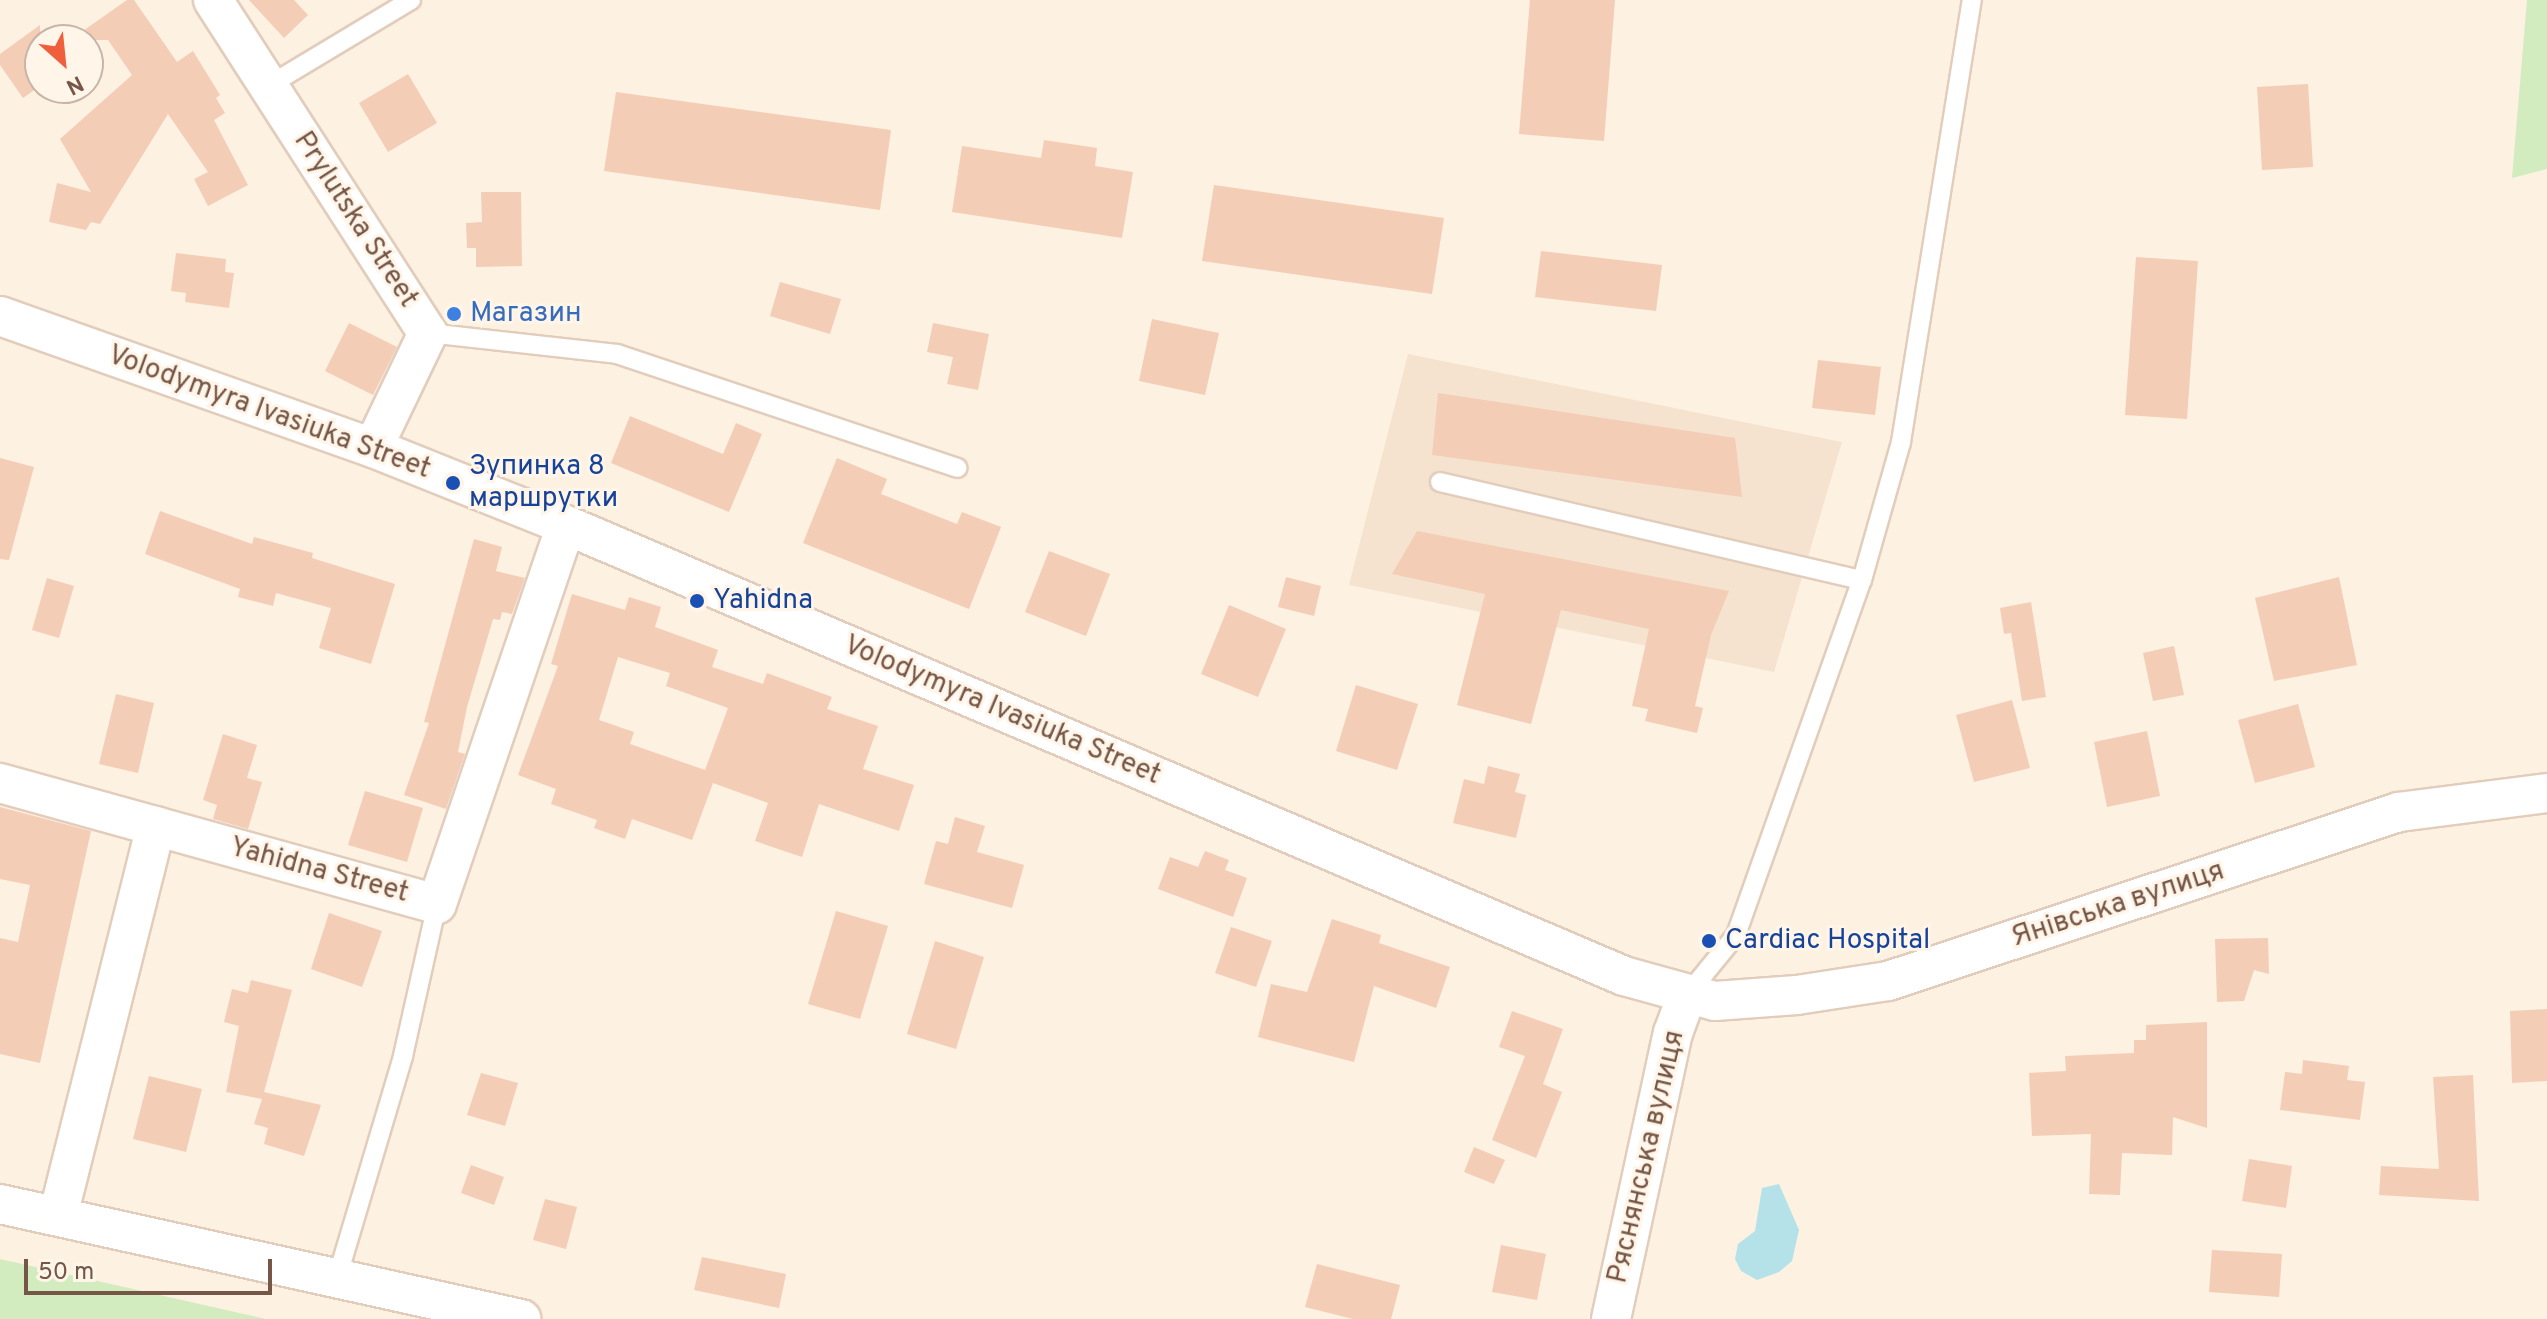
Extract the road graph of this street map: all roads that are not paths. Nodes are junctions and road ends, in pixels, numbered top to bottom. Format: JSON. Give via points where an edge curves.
{"nodes":[{"id":1,"x":213,"y":0,"type":"edge"},
{"id":2,"x":411,"y":0,"type":"edge"},
{"id":3,"x":1972,"y":0,"type":"edge"},
{"id":4,"x":268,"y":86,"type":"junction"},
{"id":5,"x":0,"y":316,"type":"edge"},
{"id":6,"x":428,"y":333,"type":"junction"},
{"id":7,"x":373,"y":448,"type":"junction"},
{"id":8,"x":957,"y":468,"type":"dead end"},
{"id":9,"x":1440,"y":482,"type":"dead end"},
{"id":10,"x":566,"y":525,"type":"junction"},
{"id":11,"x":1862,"y":580,"type":"junction"},
{"id":12,"x":0,"y":783,"type":"edge"},
{"id":13,"x":2547,"y":793,"type":"edge"},
{"id":14,"x":156,"y":826,"type":"junction"},
{"id":15,"x":437,"y":904,"type":"junction"},
{"id":16,"x":1687,"y":995,"type":"junction"},
{"id":17,"x":0,"y":1204,"type":"edge"},
{"id":18,"x":58,"y":1216,"type":"junction"},
{"id":19,"x":337,"y":1278,"type":"junction"},
{"id":20,"x":521,"y":1319,"type":"edge"},
{"id":21,"x":1611,"y":1319,"type":"edge"}],
"edges":[{"from":1,"to":4,"type":"street","name":"Prylutska Street"},
{"from":2,"to":4,"type":"lane"},
{"from":3,"to":11,"type":"lane","via":[[1901,442]]},
{"from":4,"to":6,"type":"street","name":"Prylutska Street"},
{"from":5,"to":7,"type":"street","name":"Volodymyra Ivasiuka Street"},
{"from":6,"to":7,"type":"street","name":"Prylutska Street"},
{"from":6,"to":8,"type":"lane","via":[[617,354]]},
{"from":7,"to":10,"type":"street","name":"Volodymyra Ivasiuka Street"},
{"from":9,"to":11,"type":"lane"},
{"from":10,"to":15,"type":"street","name":"Yahidna Street"},
{"from":10,"to":16,"type":"street","name":"Volodymyra Ivasiuka Street","via":[[1609,970]]},
{"from":11,"to":16,"type":"lane","via":[[1736,935]]},
{"from":12,"to":14,"type":"street","name":"Yahidna Street"},
{"from":13,"to":16,"type":"street","name":"Янівська вулиця","via":[[2399,812],[1888,981],[1715,1001]]},
{"from":14,"to":15,"type":"street","name":"Yahidna Street"},
{"from":14,"to":18,"type":"street"},
{"from":15,"to":19,"type":"lane","via":[[403,1056]]},
{"from":16,"to":21,"type":"street","name":"Ряснянська вулиця","via":[[1673,1033]]},
{"from":17,"to":18,"type":"street"},
{"from":18,"to":19,"type":"street"},
{"from":19,"to":20,"type":"street"}]}
